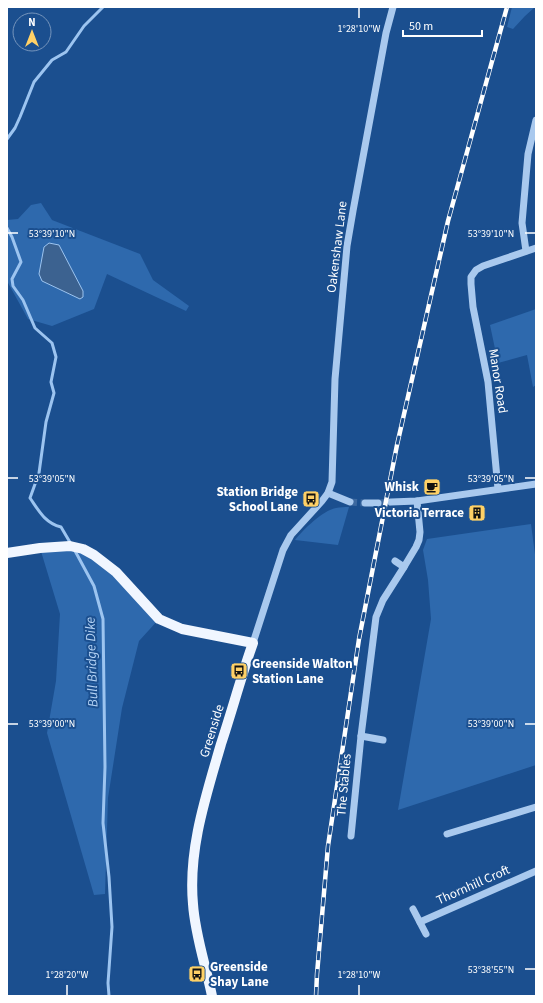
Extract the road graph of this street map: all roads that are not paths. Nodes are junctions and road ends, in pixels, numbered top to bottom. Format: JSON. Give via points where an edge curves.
{"nodes":[{"id":1,"x":393,"y":7,"type":"edge"},
{"id":2,"x":536,"y":120,"type":"edge"},
{"id":3,"x":536,"y":248,"type":"edge"},
{"id":4,"x":526,"y":251,"type":"junction"},
{"id":5,"x":536,"y":484,"type":"edge"},
{"id":6,"x":498,"y":489,"type":"junction"},
{"id":7,"x":328,"y":493,"type":"junction"},
{"id":8,"x":418,"y":501,"type":"junction"},
{"id":9,"x":350,"y":502,"type":"tunnel mouth"},
{"id":10,"x":391,"y":502,"type":"tunnel mouth"},
{"id":11,"x":365,"y":503,"type":"tunnel mouth"},
{"id":12,"x":378,"y":503,"type":"tunnel mouth"},
{"id":13,"x":7,"y":554,"type":"edge"},
{"id":14,"x":395,"y":561,"type":"dead end"},
{"id":15,"x":404,"y":567,"type":"junction"},
{"id":16,"x":253,"y":643,"type":"junction"},
{"id":17,"x":361,"y":736,"type":"junction"},
{"id":18,"x":383,"y":740,"type":"dead end"},
{"id":19,"x":536,"y":807,"type":"edge"},
{"id":20,"x":447,"y":834,"type":"dead end"},
{"id":21,"x":351,"y":836,"type":"dead end"},
{"id":22,"x":536,"y":871,"type":"edge"},
{"id":23,"x":413,"y":909,"type":"dead end"},
{"id":24,"x":420,"y":922,"type":"junction"},
{"id":25,"x":426,"y":934,"type":"dead end"},
{"id":26,"x":212,"y":996,"type":"edge"}],
"edges":[{"from":1,"to":7,"type":"street","name":"Oakenshaw Lane","via":[[347,246],[335,379],[333,473]]},
{"from":2,"to":4,"type":"street","via":[[528,154],[523,207],[522,223]]},
{"from":3,"to":4,"type":"street"},
{"from":4,"to":6,"type":"street","name":"Manor Road","via":[[483,266],[471,277],[473,307],[488,382]]},
{"from":5,"to":6,"type":"street"},
{"from":6,"to":8,"type":"street"},
{"from":7,"to":9,"type":"street"},
{"from":7,"to":16,"type":"street","name":"Greenside","via":[[290,535]]},
{"from":8,"to":10,"type":"street"},
{"from":8,"to":15,"type":"street","name":"The Stables","via":[[420,532],[416,547]]},
{"from":11,"to":12,"type":"street"},
{"from":13,"to":16,"type":"main road","via":[[40,548],[83,549],[116,572],[159,619],[182,629]]},
{"from":14,"to":15,"type":"street"},
{"from":15,"to":17,"type":"street","name":"The Stables","via":[[383,600],[376,617]]},
{"from":16,"to":26,"type":"main road","name":"Greenside","via":[[203,804],[192,873],[196,924]]},
{"from":17,"to":18,"type":"street","name":"The Stables"},
{"from":17,"to":21,"type":"street","name":"The Stables"},
{"from":19,"to":20,"type":"street"},
{"from":22,"to":24,"type":"street","name":"Thornhill Croft"},
{"from":23,"to":24,"type":"street"},
{"from":24,"to":25,"type":"street"}]}
